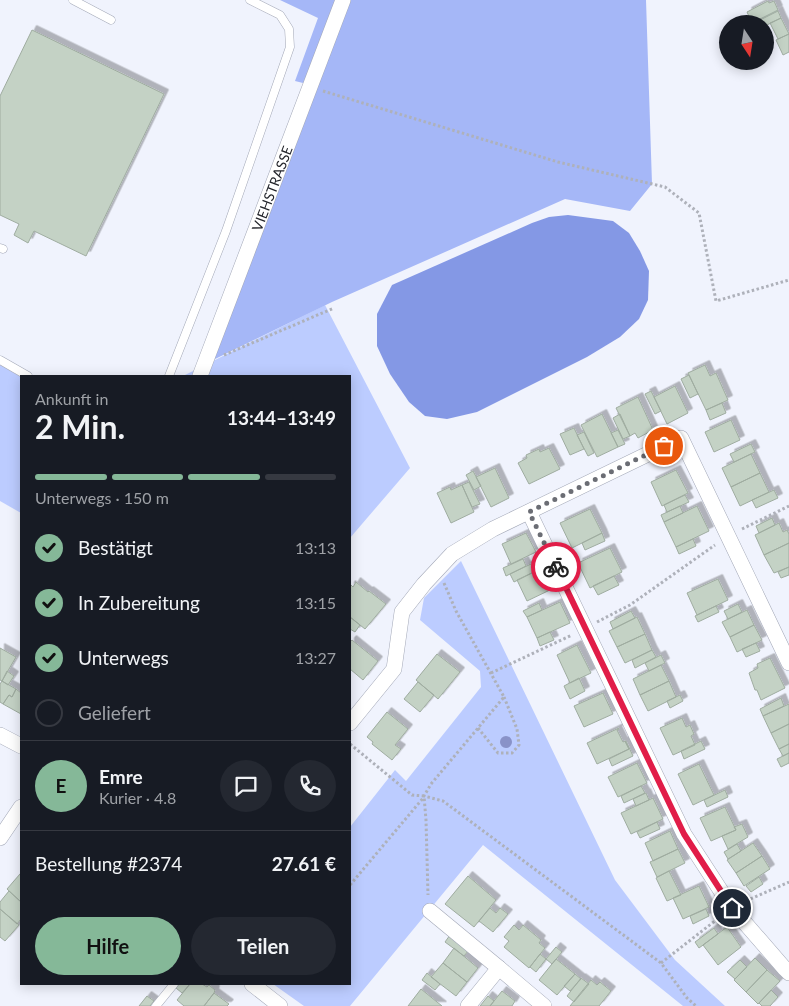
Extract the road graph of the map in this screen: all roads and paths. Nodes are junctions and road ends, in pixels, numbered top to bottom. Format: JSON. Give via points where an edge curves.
{"nodes":[{"id":1,"x":73,"y":0,"type":"edge"},
{"id":2,"x":250,"y":0,"type":"edge"},
{"id":3,"x":344,"y":0,"type":"edge"},
{"id":4,"x":111,"y":20,"type":"dead end"},
{"id":5,"x":310,"y":87,"type":"junction"},
{"id":6,"x":789,"y":280,"type":"edge"},
{"id":7,"x":334,"y":308,"type":"dead end"},
{"id":8,"x":221,"y":357,"type":"dead end"},
{"id":9,"x":0,"y":360,"type":"edge"},
{"id":10,"x":26,"y":375,"type":"edge"},
{"id":11,"x":169,"y":375,"type":"edge"},
{"id":12,"x":200,"y":375,"type":"edge"},
{"id":13,"x":789,"y":506,"type":"edge"},
{"id":14,"x":529,"y":512,"type":"junction"},
{"id":15,"x":742,"y":529,"type":"dead end"},
{"id":16,"x":722,"y":540,"type":"dead end"},
{"id":17,"x":438,"y":569,"type":"junction"},
{"id":18,"x":585,"y":629,"type":"junction"},
{"id":19,"x":789,"y":663,"type":"edge"},
{"id":20,"x":490,"y":673,"type":"junction"},
{"id":21,"x":504,"y":697,"type":"junction"},
{"id":22,"x":351,"y":722,"type":"edge"},
{"id":23,"x":478,"y":728,"type":"junction"},
{"id":24,"x":0,"y":734,"type":"edge"},
{"id":25,"x":20,"y":745,"type":"edge"},
{"id":26,"x":351,"y":745,"type":"edge"},
{"id":27,"x":424,"y":796,"type":"junction"},
{"id":28,"x":20,"y":808,"type":"edge"},
{"id":29,"x":0,"y":838,"type":"edge"},
{"id":30,"x":351,"y":884,"type":"edge"},
{"id":31,"x":430,"y":911,"type":"joint"},
{"id":32,"x":499,"y":968,"type":"junction"},
{"id":33,"x":789,"y":973,"type":"edge"},
{"id":34,"x":173,"y":985,"type":"edge"},
{"id":35,"x":253,"y":985,"type":"edge"},
{"id":36,"x":156,"y":1006,"type":"edge"},
{"id":37,"x":280,"y":1006,"type":"edge"},
{"id":38,"x":468,"y":1006,"type":"edge"},
{"id":39,"x":544,"y":1006,"type":"edge"},
{"id":40,"x":696,"y":1006,"type":"edge"}],
"edges":[{"from":1,"to":4,"type":"lane"},
{"from":2,"to":11,"type":"lane","via":[[280,15],[289,29],[290,48],[226,231]]},
{"from":3,"to":5,"type":"street","name":"VIEHSTRASSE"},
{"from":5,"to":6,"type":"path","via":[[558,162],[665,187],[699,212],[716,301]]},
{"from":5,"to":12,"type":"street","name":"VIEHSTRASSE"},
{"from":7,"to":8,"type":"path"},
{"from":9,"to":10,"type":"lane"},
{"from":13,"to":15,"type":"path"},
{"from":14,"to":17,"type":"street","via":[[462,547]]},
{"from":14,"to":18,"type":"street"},
{"from":14,"to":19,"type":"street","via":[[681,438]]},
{"from":16,"to":18,"type":"path","via":[[630,605]]},
{"from":17,"to":20,"type":"path","via":[[456,611]]},
{"from":17,"to":22,"type":"street","via":[[402,612],[394,669]]},
{"from":18,"to":20,"type":"path"},
{"from":18,"to":33,"type":"street","via":[[684,834],[732,908]]},
{"from":20,"to":21,"type":"path"},
{"from":21,"to":23,"type":"path"},
{"from":21,"to":23,"type":"path","via":[[517,729],[519,745],[512,753],[498,753]]},
{"from":23,"to":27,"type":"path"},
{"from":24,"to":25,"type":"street"},
{"from":26,"to":27,"type":"path","via":[[412,796]]},
{"from":27,"to":30,"type":"path"},
{"from":27,"to":31,"type":"path"},
{"from":27,"to":40,"type":"path","via":[[443,801],[661,963]]},
{"from":28,"to":29,"type":"street"},
{"from":31,"to":32,"type":"street"},
{"from":32,"to":38,"type":"street"},
{"from":32,"to":39,"type":"street"},
{"from":34,"to":36,"type":"lane"},
{"from":35,"to":37,"type":"street"}]}
